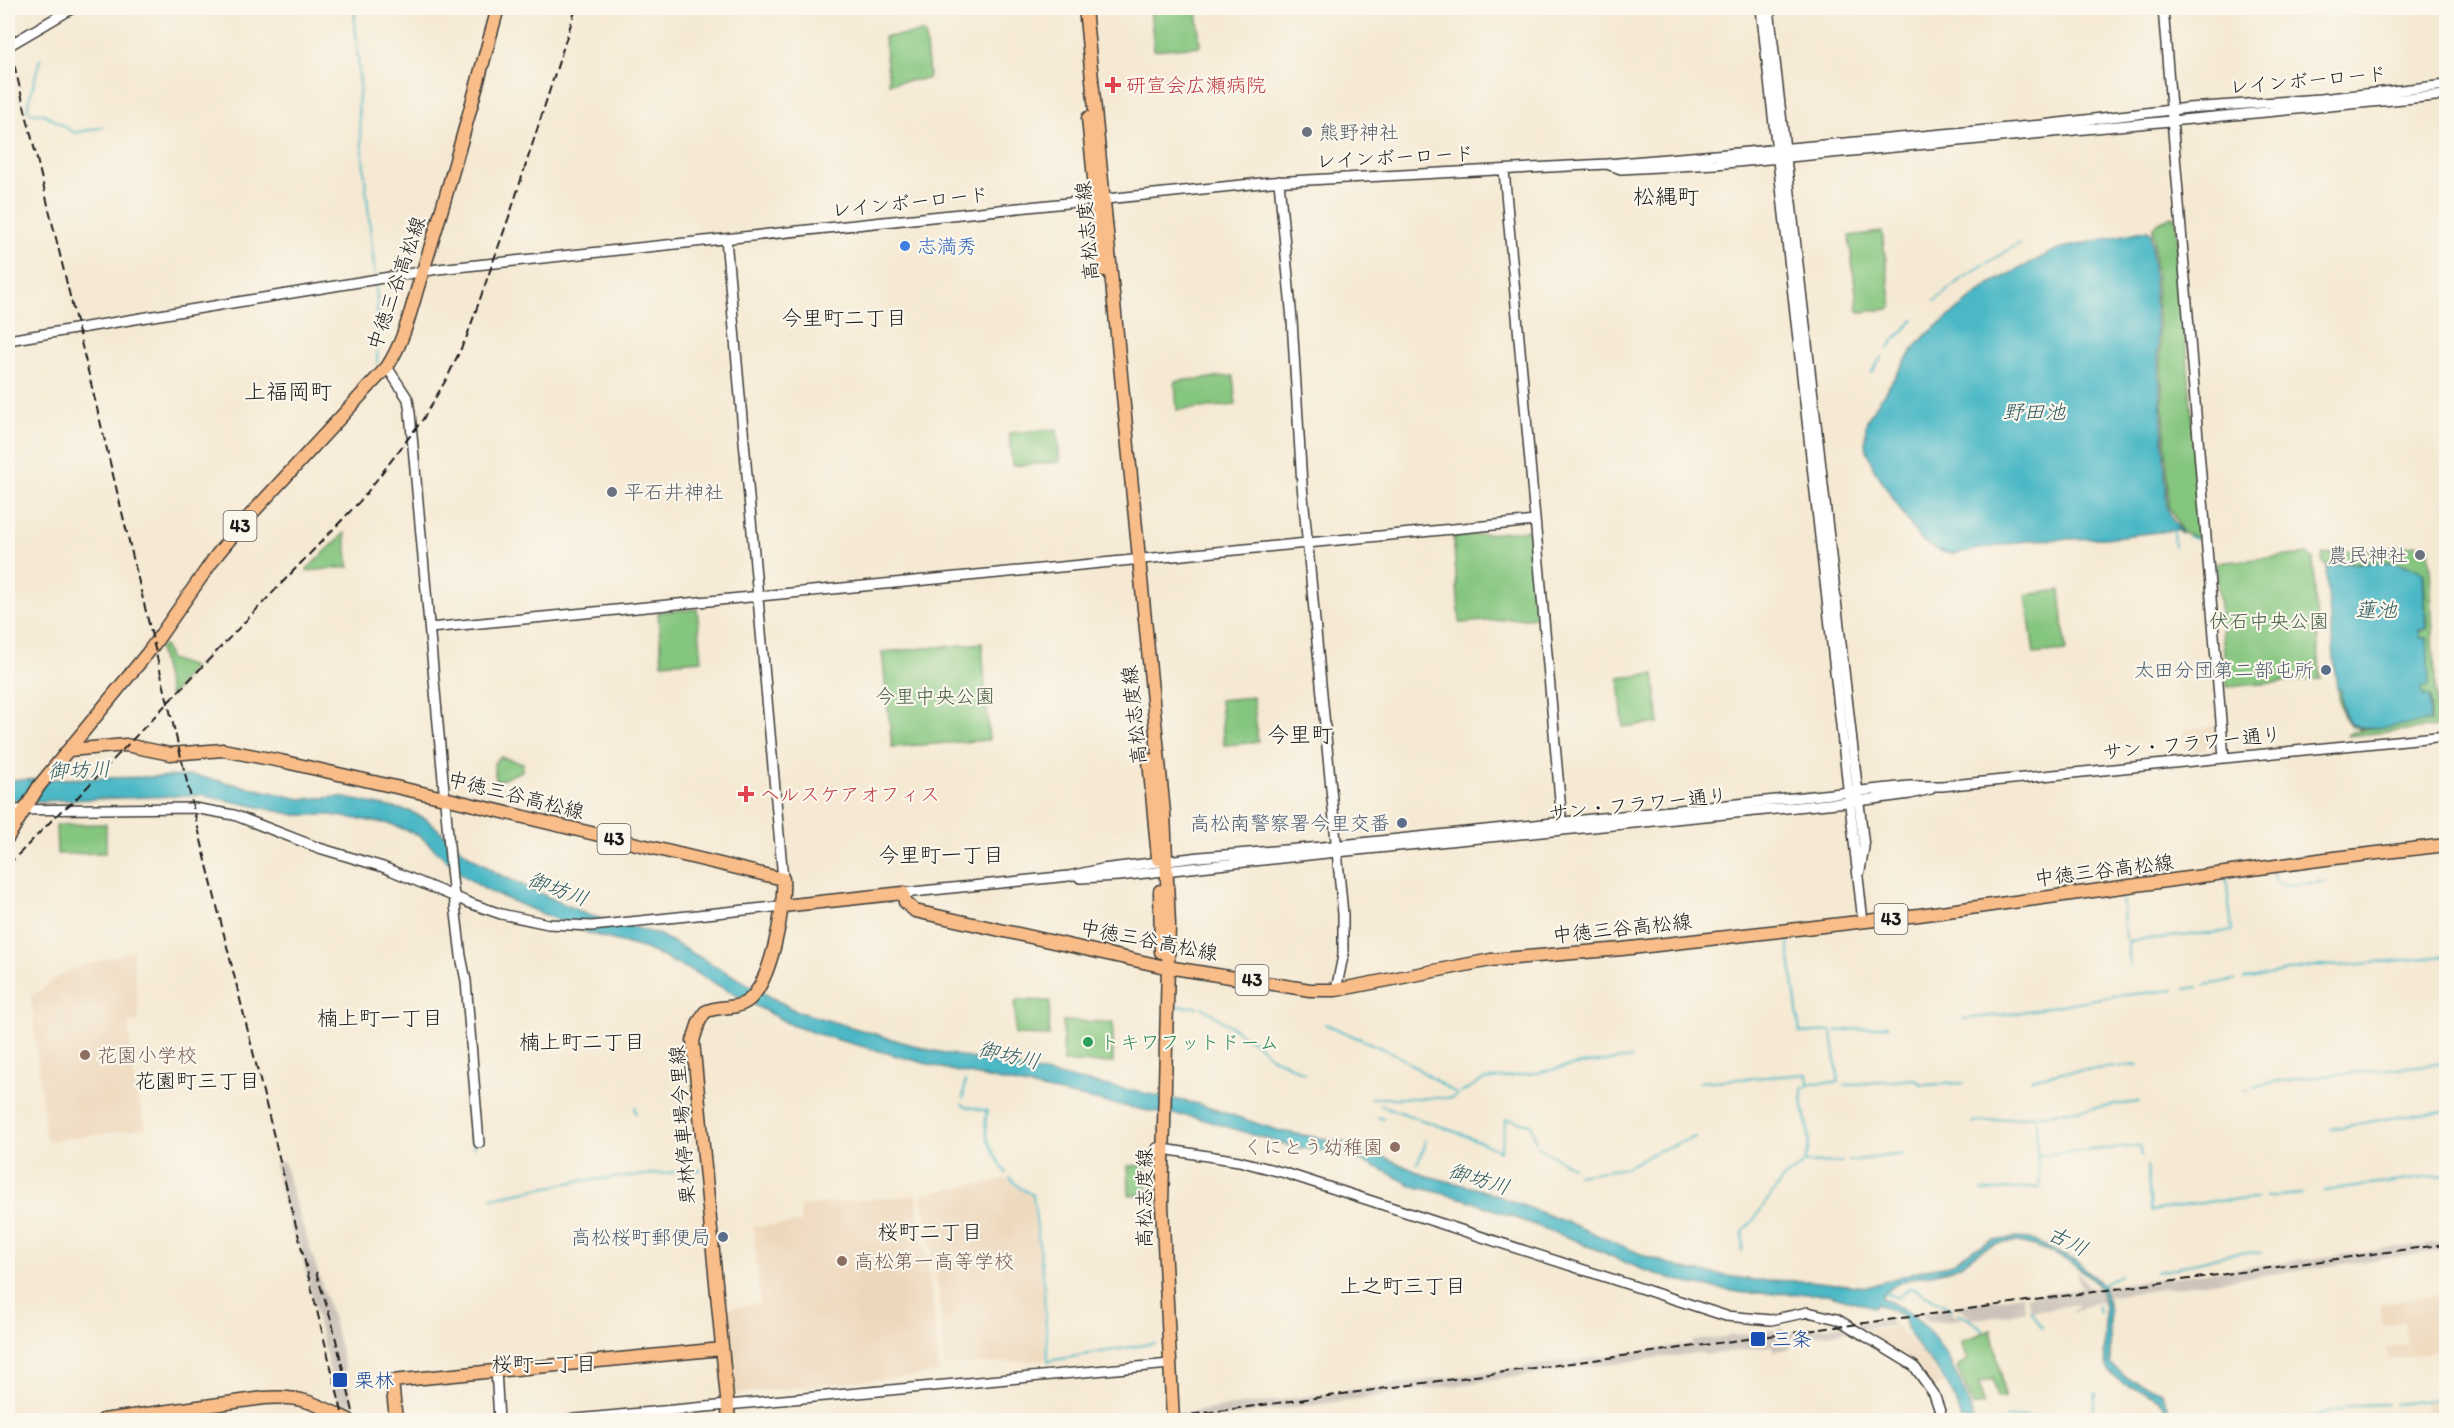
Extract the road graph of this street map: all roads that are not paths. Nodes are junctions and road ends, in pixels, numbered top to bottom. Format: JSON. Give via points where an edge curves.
{"nodes":[{"id":1,"x":73,"y":8,"type":"edge"},
{"id":2,"x":498,"y":8,"type":"edge"},
{"id":3,"x":1077,"y":8,"type":"edge"},
{"id":4,"x":1085,"y":8,"type":"edge"},
{"id":5,"x":1761,"y":8,"type":"edge"},
{"id":6,"x":1769,"y":8,"type":"edge"},
{"id":7,"x":2163,"y":8,"type":"edge"},
{"id":8,"x":8,"y":46,"type":"edge"},
{"id":9,"x":2446,"y":85,"type":"edge"},
{"id":10,"x":2446,"y":95,"type":"edge"},
{"id":11,"x":2172,"y":110,"type":"junction"},
{"id":12,"x":2173,"y":122,"type":"junction"},
{"id":13,"x":1781,"y":153,"type":"junction"},
{"id":14,"x":1504,"y":170,"type":"junction"},
{"id":15,"x":1279,"y":181,"type":"junction"},
{"id":16,"x":1099,"y":200,"type":"junction"},
{"id":17,"x":726,"y":239,"type":"junction"},
{"id":18,"x":423,"y":271,"type":"junction"},
{"id":19,"x":8,"y":340,"type":"edge"},
{"id":20,"x":387,"y":367,"type":"junction"},
{"id":21,"x":1535,"y":521,"type":"junction"},
{"id":22,"x":1308,"y":542,"type":"junction"},
{"id":23,"x":1134,"y":559,"type":"junction"},
{"id":24,"x":757,"y":596,"type":"junction"},
{"id":25,"x":430,"y":628,"type":"junction"},
{"id":26,"x":2446,"y":736,"type":"edge"},
{"id":27,"x":69,"y":750,"type":"junction"},
{"id":28,"x":2224,"y":758,"type":"junction"},
{"id":29,"x":1853,"y":797,"type":"junction"},
{"id":30,"x":445,"y":798,"type":"junction"},
{"id":31,"x":26,"y":807,"type":"junction"},
{"id":32,"x":8,"y":810,"type":"edge"},
{"id":33,"x":1560,"y":826,"type":"junction"},
{"id":34,"x":8,"y":837,"type":"edge"},
{"id":35,"x":2446,"y":845,"type":"edge"},
{"id":36,"x":1336,"y":848,"type":"junction"},
{"id":37,"x":1162,"y":866,"type":"junction"},
{"id":38,"x":783,"y":879,"type":"junction"},
{"id":39,"x":903,"y":893,"type":"junction"},
{"id":40,"x":455,"y":897,"type":"junction"},
{"id":41,"x":783,"y":906,"type":"junction"},
{"id":42,"x":1863,"y":922,"type":"junction"},
{"id":43,"x":1165,"y":967,"type":"junction"},
{"id":44,"x":1336,"y":990,"type":"junction"},
{"id":45,"x":479,"y":1143,"type":"dead end"},
{"id":46,"x":1160,"y":1149,"type":"junction"},
{"id":47,"x":723,"y":1349,"type":"junction"},
{"id":48,"x":1166,"y":1364,"type":"junction"},
{"id":49,"x":496,"y":1370,"type":"junction"},
{"id":50,"x":728,"y":1404,"type":"junction"},
{"id":51,"x":103,"y":1420,"type":"edge"},
{"id":52,"x":349,"y":1420,"type":"edge"},
{"id":53,"x":396,"y":1420,"type":"edge"},
{"id":54,"x":499,"y":1420,"type":"edge"},
{"id":55,"x":565,"y":1420,"type":"edge"},
{"id":56,"x":729,"y":1420,"type":"edge"},
{"id":57,"x":1165,"y":1420,"type":"edge"},
{"id":58,"x":1173,"y":1420,"type":"edge"},
{"id":59,"x":1942,"y":1420,"type":"edge"}],
"edges":[{"from":1,"to":8,"type":"street"},
{"from":2,"to":18,"type":"main road","name":"中徳三谷高松線","number":"43"},
{"from":3,"to":16,"type":"main road","name":"高松志度線"},
{"from":4,"to":16,"type":"main road","name":"高松志度線"},
{"from":5,"to":13,"type":"street"},
{"from":6,"to":13,"type":"street"},
{"from":7,"to":11,"type":"street"},
{"from":9,"to":11,"type":"street","name":"レインボーロード"},
{"from":10,"to":12,"type":"street","name":"レインボーロード"},
{"from":11,"to":12,"type":"street"},
{"from":11,"to":13,"type":"street","name":"レインボーロード"},
{"from":12,"to":13,"type":"street","name":"レインボーロード"},
{"from":12,"to":28,"type":"street"},
{"from":13,"to":14,"type":"street","name":"レインボーロード","via":[[1716,164],[1621,169],[1607,164]]},
{"from":13,"to":29,"type":"street"},
{"from":14,"to":15,"type":"street","name":"レインボーロード"},
{"from":14,"to":21,"type":"street"},
{"from":15,"to":16,"type":"street","name":"レインボーロード"},
{"from":15,"to":22,"type":"street"},
{"from":16,"to":17,"type":"street","name":"レインボーロード"},
{"from":16,"to":23,"type":"main road","name":"高松志度線"},
{"from":17,"to":18,"type":"street","name":"レインボーロード"},
{"from":17,"to":24,"type":"street"},
{"from":18,"to":19,"type":"street","name":"レインボーロード"},
{"from":18,"to":20,"type":"main road","name":"中徳三谷高松線","number":"43","via":[[399,347]]},
{"from":20,"to":25,"type":"street","via":[[408,399]]},
{"from":20,"to":27,"type":"main road","name":"中徳三谷高松線","number":"43","via":[[243,523],[150,650]]},
{"from":21,"to":22,"type":"street"},
{"from":21,"to":33,"type":"street"},
{"from":22,"to":23,"type":"street"},
{"from":22,"to":36,"type":"street"},
{"from":23,"to":24,"type":"street"},
{"from":23,"to":37,"type":"main road","name":"高松志度線","via":[[1164,813]]},
{"from":24,"to":25,"type":"street"},
{"from":24,"to":38,"type":"street"},
{"from":25,"to":30,"type":"street"},
{"from":26,"to":28,"type":"street","name":"サン・フラワー通り"},
{"from":27,"to":30,"type":"main road","name":"中徳三谷高松線","number":"43","via":[[126,745],[170,754],[223,750]]},
{"from":27,"to":31,"type":"main road","name":"中徳三谷高松線","number":"43"},
{"from":28,"to":29,"type":"street","name":"サン・フラワー通り"},
{"from":29,"to":33,"type":"street","name":"サン・フラワー通り"},
{"from":29,"to":42,"type":"street","via":[[1864,847],[1858,876]]},
{"from":30,"to":38,"type":"main road","name":"中徳三谷高松線","number":"43"},
{"from":30,"to":40,"type":"street"},
{"from":31,"to":32,"type":"street"},
{"from":31,"to":34,"type":"main road","name":"中徳三谷高松線","number":"43"},
{"from":31,"to":40,"type":"street","via":[[194,808],[221,812],[383,867]]},
{"from":33,"to":36,"type":"street","name":"サン・フラワー通り"},
{"from":33,"to":36,"type":"street","name":"サン・フラワー通り","via":[[1417,844]]},
{"from":35,"to":42,"type":"main road","name":"中徳三谷高松線","number":"43"},
{"from":36,"to":37,"type":"street"},
{"from":36,"to":44,"type":"street","via":[[1344,937]]},
{"from":37,"to":39,"type":"street","via":[[1102,869]]},
{"from":37,"to":43,"type":"main road","name":"高松志度線"},
{"from":38,"to":41,"type":"main road"},
{"from":39,"to":41,"type":"main road"},
{"from":39,"to":43,"type":"main road","name":"中徳三谷高松線","number":"43","via":[[905,902],[915,911]]},
{"from":40,"to":41,"type":"street","via":[[501,914],[568,926]]},
{"from":40,"to":45,"type":"street"},
{"from":41,"to":47,"type":"main road","name":"栗林停車場今里線","via":[[773,951],[758,990],[747,1001],[705,1012],[693,1041]]},
{"from":42,"to":44,"type":"main road","name":"中徳三谷高松線","number":"43","via":[[1491,960]]},
{"from":43,"to":44,"type":"main road","name":"中徳三谷高松線","number":"43","via":[[1311,990]]},
{"from":43,"to":46,"type":"main road","name":"高松志度線"},
{"from":46,"to":48,"type":"main road","name":"高松志度線"},
{"from":46,"to":59,"type":"street","via":[[1239,1161],[1284,1173],[1726,1316],[1771,1320],[1808,1312],[1830,1317],[1914,1366],[1934,1394]]},
{"from":47,"to":49,"type":"main road"},
{"from":47,"to":50,"type":"main road"},
{"from":48,"to":50,"type":"street"},
{"from":48,"to":57,"type":"main road","name":"高松志度線"},
{"from":48,"to":58,"type":"main road","name":"高松志度線"},
{"from":49,"to":53,"type":"main road","via":[[392,1381]]},
{"from":49,"to":54,"type":"street"},
{"from":50,"to":55,"type":"street"},
{"from":50,"to":56,"type":"main road"},
{"from":51,"to":52,"type":"main road","via":[[288,1397],[310,1401]]}]}
